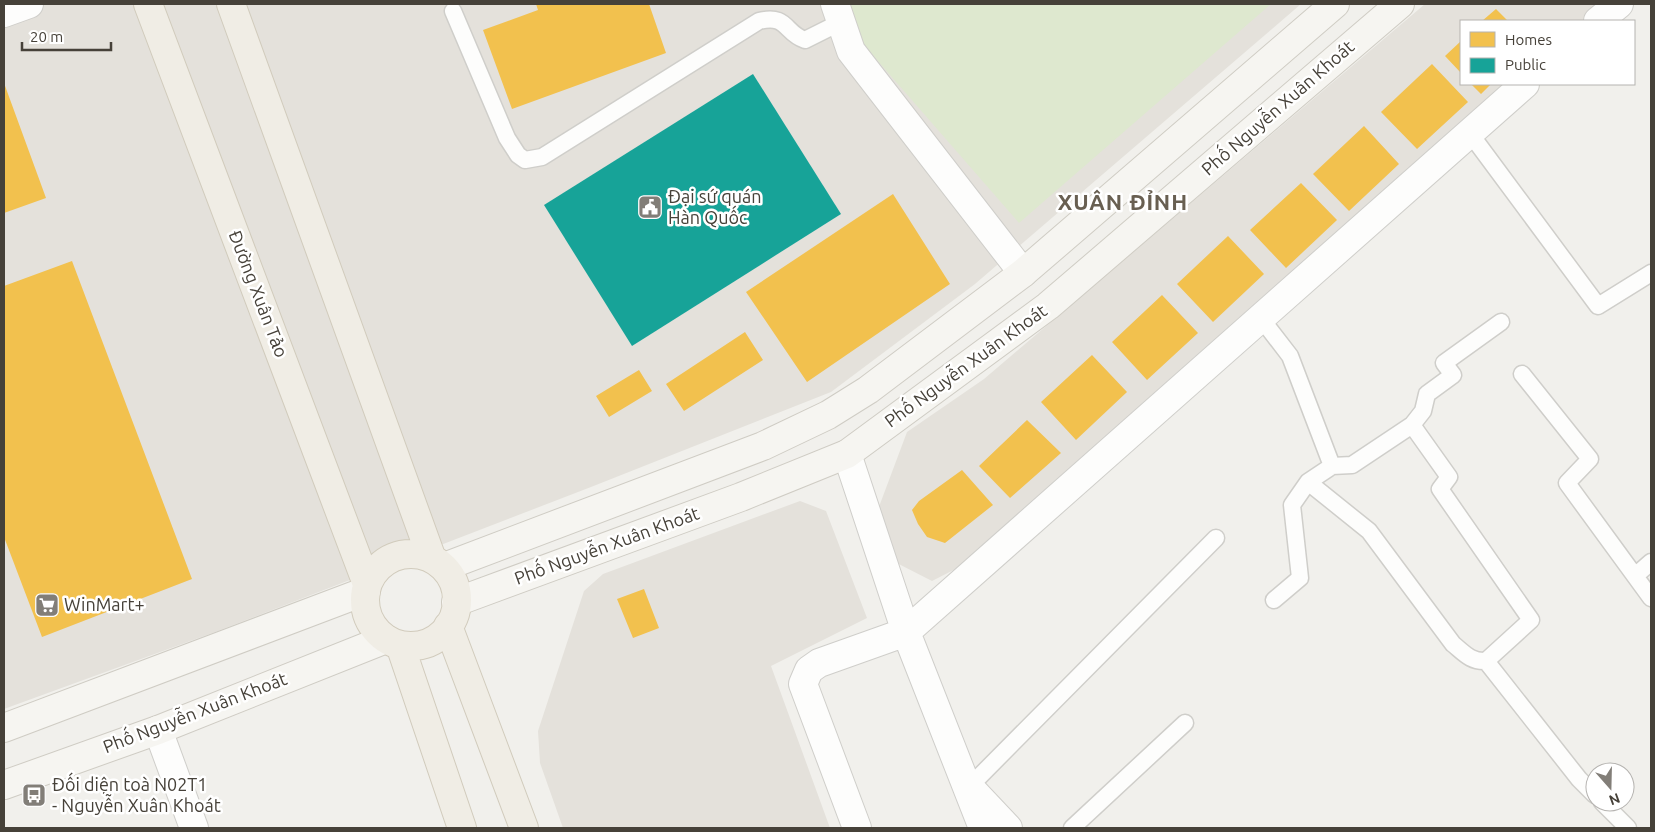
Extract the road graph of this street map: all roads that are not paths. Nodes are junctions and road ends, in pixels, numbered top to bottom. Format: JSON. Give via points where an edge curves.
{"nodes":[{"id":1,"x":29,"y":4,"type":"edge"},
{"id":2,"x":148,"y":4,"type":"edge"},
{"id":3,"x":231,"y":4,"type":"edge"},
{"id":4,"x":1335,"y":4,"type":"edge"},
{"id":5,"x":1400,"y":4,"type":"edge"},
{"id":6,"x":1619,"y":4,"type":"edge"},
{"id":7,"x":453,"y":12,"type":"dead end"},
{"id":8,"x":4,"y":13,"type":"edge"},
{"id":9,"x":838,"y":13,"type":"edge"},
{"id":10,"x":1599,"y":20,"type":"edge"},
{"id":11,"x":1524,"y":85,"type":"edge"},
{"id":12,"x":1469,"y":132,"type":"junction"},
{"id":13,"x":1023,"y":273,"type":"junction"},
{"id":14,"x":1651,"y":273,"type":"edge"},
{"id":15,"x":1260,"y":318,"type":"junction"},
{"id":16,"x":1501,"y":322,"type":"dead end"},
{"id":17,"x":1522,"y":374,"type":"dead end"},
{"id":18,"x":828,"y":415,"type":"junction"},
{"id":19,"x":1412,"y":425,"type":"junction"},
{"id":20,"x":847,"y":454,"type":"junction"},
{"id":21,"x":1332,"y":466,"type":"junction"},
{"id":22,"x":1308,"y":482,"type":"junction"},
{"id":23,"x":1216,"y":538,"type":"dead end"},
{"id":24,"x":1651,"y":562,"type":"edge"},
{"id":25,"x":438,"y":563,"type":"junction"},
{"id":26,"x":1635,"y":576,"type":"junction"},
{"id":27,"x":367,"y":587,"type":"junction"},
{"id":28,"x":1651,"y":598,"type":"edge"},
{"id":29,"x":1274,"y":600,"type":"dead end"},
{"id":30,"x":452,"y":614,"type":"junction"},
{"id":31,"x":906,"y":632,"type":"junction"},
{"id":32,"x":393,"y":642,"type":"junction"},
{"id":33,"x":1486,"y":661,"type":"junction"},
{"id":34,"x":1185,"y":722,"type":"dead end"},
{"id":35,"x":4,"y":728,"type":"edge"},
{"id":36,"x":158,"y":730,"type":"junction"},
{"id":37,"x":4,"y":785,"type":"edge"},
{"id":38,"x":1585,"y":786,"type":"edge"},
{"id":39,"x":968,"y":787,"type":"junction"},
{"id":40,"x":1612,"y":812,"type":"edge"},
{"id":41,"x":194,"y":828,"type":"edge"},
{"id":42,"x":462,"y":828,"type":"edge"},
{"id":43,"x":524,"y":828,"type":"edge"},
{"id":44,"x":857,"y":828,"type":"edge"},
{"id":45,"x":983,"y":828,"type":"edge"},
{"id":46,"x":1008,"y":828,"type":"edge"},
{"id":47,"x":1072,"y":828,"type":"edge"},
{"id":48,"x":1628,"y":828,"type":"edge"}],
"edges":[{"from":1,"to":8,"type":"street"},
{"from":2,"to":27,"type":"main road","name":"Đường Xuân Tảo"},
{"from":3,"to":25,"type":"main road"},
{"from":4,"to":13,"type":"street","name":"Phố Nguyễn Xuân Khoát"},
{"from":5,"to":20,"type":"street","name":"Phố Nguyễn Xuân Khoát","via":[[1048,306]]},
{"from":6,"to":10,"type":"street"},
{"from":7,"to":9,"type":"lane","via":[[507,138],[518,155],[526,160],[542,157],[759,21],[771,18],[785,24],[805,40]]},
{"from":9,"to":13,"type":"street","via":[[851,52]]},
{"from":11,"to":12,"type":"street"},
{"from":12,"to":14,"type":"lane","via":[[1598,306]]},
{"from":12,"to":15,"type":"street"},
{"from":13,"to":18,"type":"street","name":"Phố Nguyễn Xuân Khoát","via":[[868,390]]},
{"from":15,"to":21,"type":"lane","via":[[1290,356]]},
{"from":15,"to":31,"type":"street"},
{"from":16,"to":19,"type":"lane","via":[[1444,363],[1453,375],[1427,394],[1423,412]]},
{"from":17,"to":26,"type":"lane","via":[[1590,459],[1567,483]]},
{"from":18,"to":20,"type":"street"},
{"from":18,"to":25,"type":"street","name":"Phố Nguyễn Xuân Khoát","via":[[763,446]]},
{"from":19,"to":21,"type":"lane","via":[[1352,465]]},
{"from":19,"to":33,"type":"lane","via":[[1449,477],[1440,489],[1531,620]]},
{"from":20,"to":30,"type":"street","name":"Phố Nguyễn Xuân Khoát"},
{"from":20,"to":31,"type":"street"},
{"from":21,"to":22,"type":"lane"},
{"from":22,"to":29,"type":"lane","via":[[1292,505],[1300,578]]},
{"from":22,"to":33,"type":"lane","via":[[1369,531],[1454,644],[1469,658]]},
{"from":23,"to":39,"type":"lane"},
{"from":24,"to":26,"type":"lane"},
{"from":25,"to":27,"type":"main road","via":[[417,554],[401,555],[387,560],[375,571]]},
{"from":25,"to":30,"type":"main road","via":[[452,579],[457,594]]},
{"from":26,"to":28,"type":"lane"},
{"from":27,"to":32,"type":"main road","via":[[367,615],[374,628]]},
{"from":27,"to":35,"type":"street"},
{"from":30,"to":32,"type":"main road","via":[[442,634],[429,642],[415,646]]},
{"from":30,"to":43,"type":"main road"},
{"from":31,"to":39,"type":"street"},
{"from":31,"to":44,"type":"street","via":[[819,663],[809,670],[804,684]]},
{"from":32,"to":36,"type":"street","name":"Phố Nguyễn Xuân Khoát"},
{"from":32,"to":42,"type":"main road"},
{"from":33,"to":38,"type":"lane"},
{"from":34,"to":47,"type":"lane"},
{"from":36,"to":37,"type":"street","name":"Phố Nguyễn Xuân Khoát"},
{"from":36,"to":41,"type":"street"},
{"from":39,"to":45,"type":"street"},
{"from":39,"to":46,"type":"street"},
{"from":40,"to":48,"type":"lane"}]}
